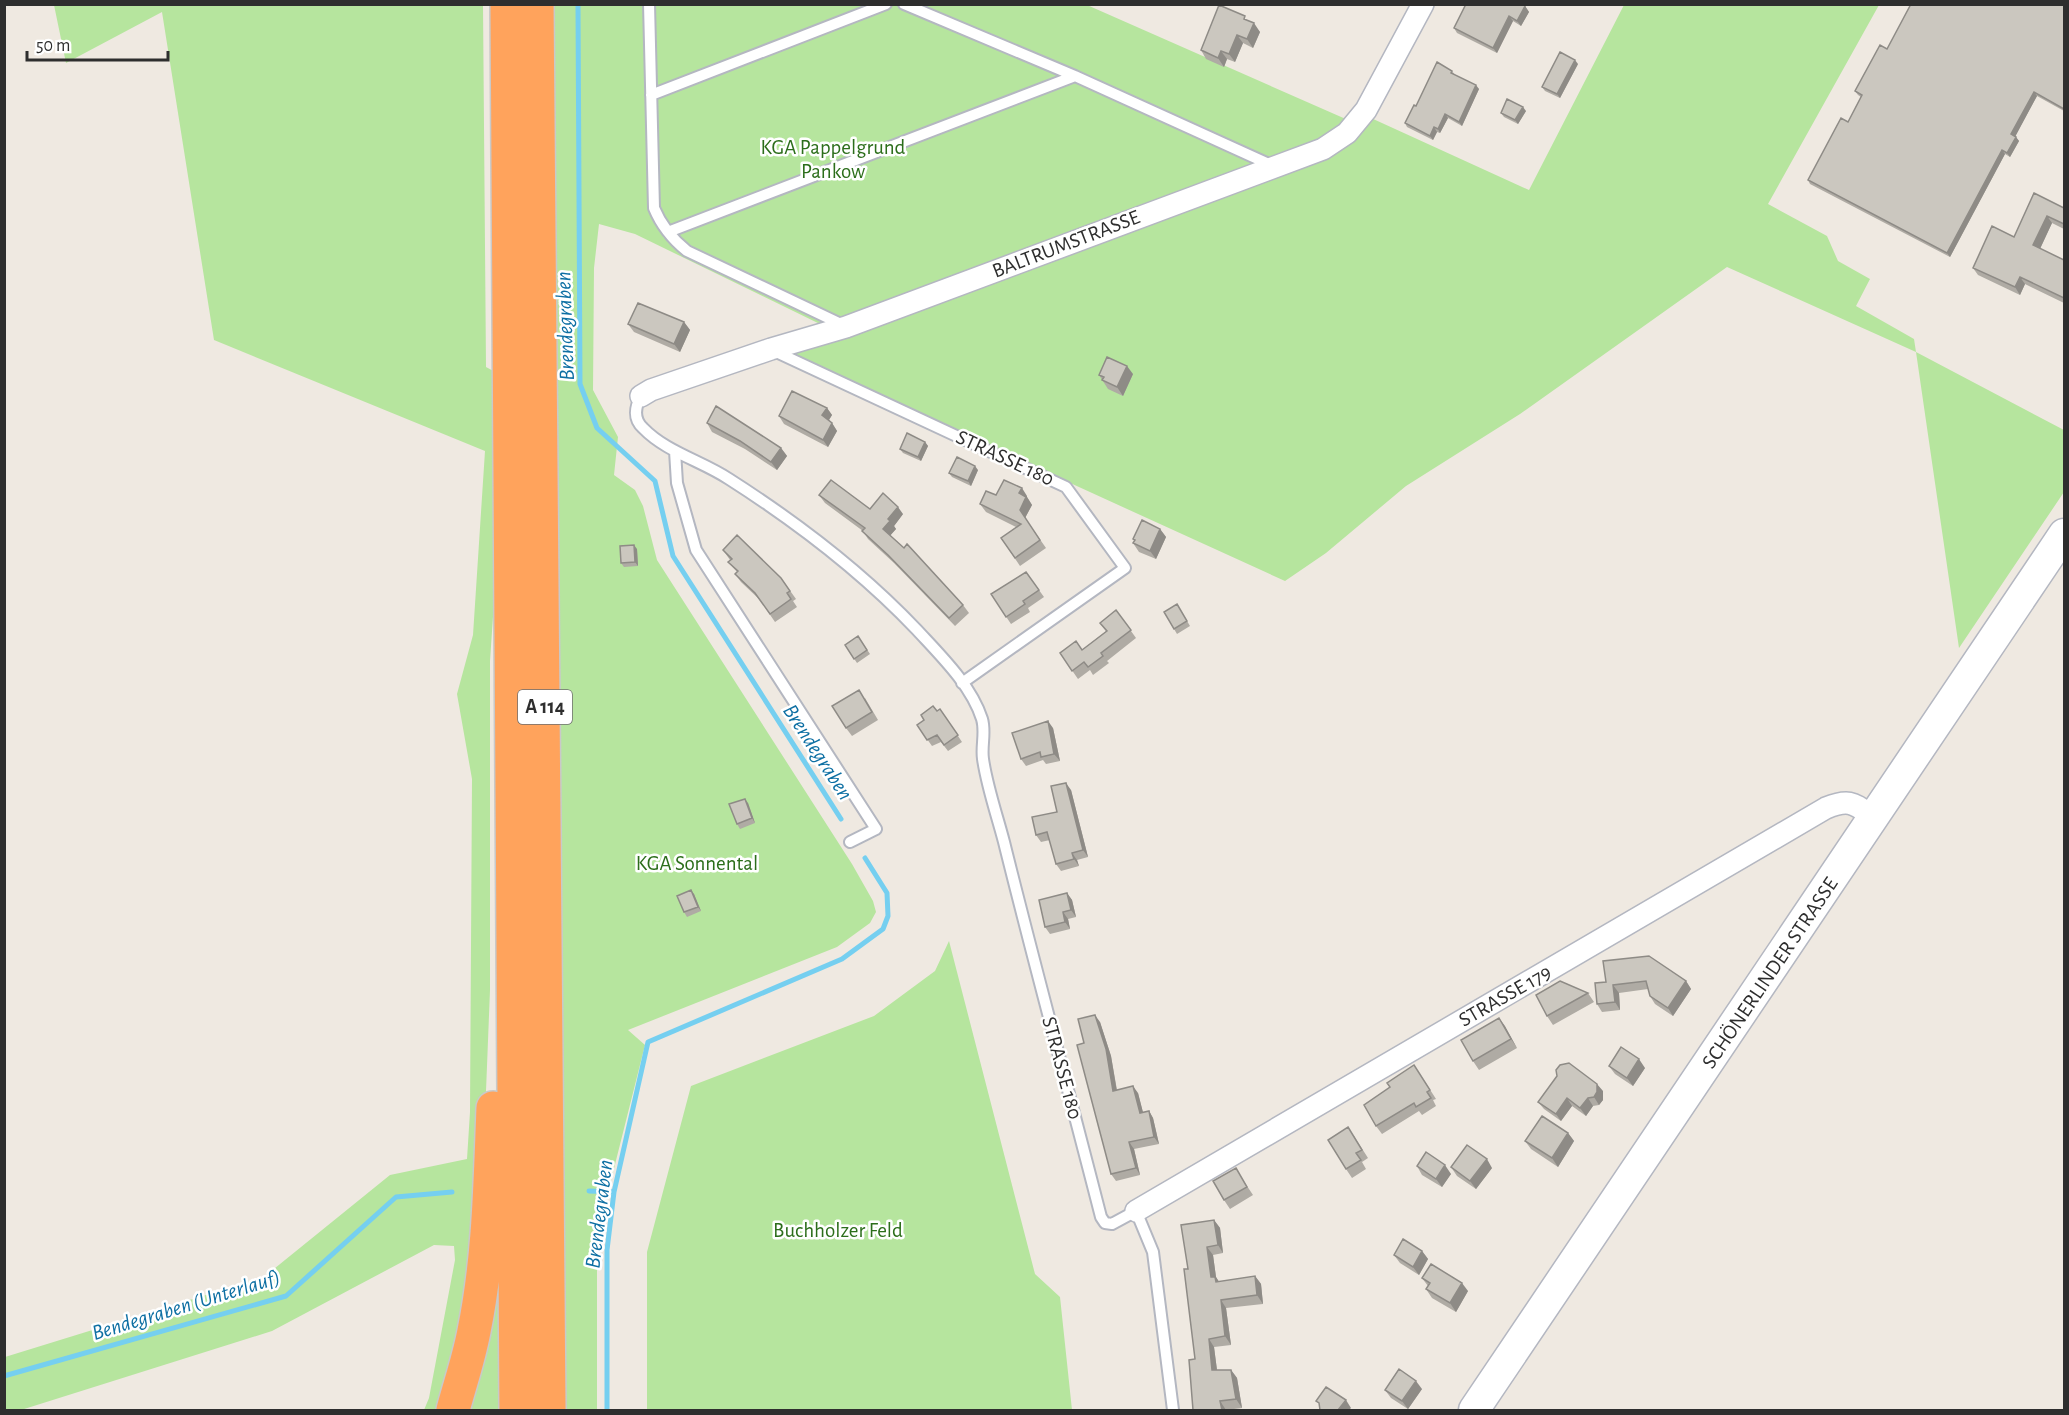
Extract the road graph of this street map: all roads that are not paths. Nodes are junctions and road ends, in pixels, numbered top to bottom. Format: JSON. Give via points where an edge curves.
{"nodes":[{"id":1,"x":507,"y":4,"type":"edge"},
{"id":2,"x":537,"y":4,"type":"edge"},
{"id":3,"x":649,"y":4,"type":"edge"},
{"id":4,"x":886,"y":4,"type":"edge"},
{"id":5,"x":904,"y":4,"type":"edge"},
{"id":6,"x":1423,"y":4,"type":"edge"},
{"id":7,"x":1075,"y":76,"type":"junction"},
{"id":8,"x":651,"y":95,"type":"junction"},
{"id":9,"x":1273,"y":166,"type":"junction"},
{"id":10,"x":668,"y":232,"type":"junction"},
{"id":11,"x":846,"y":327,"type":"junction"},
{"id":12,"x":771,"y":349,"type":"junction"},
{"id":13,"x":641,"y":396,"type":"joint"},
{"id":14,"x":675,"y":451,"type":"junction"},
{"id":15,"x":2064,"y":534,"type":"edge"},
{"id":16,"x":512,"y":636,"type":"junction"},
{"id":17,"x":962,"y":682,"type":"junction"},
{"id":18,"x":1875,"y":818,"type":"junction"},
{"id":19,"x":850,"y":842,"type":"dead end"},
{"id":20,"x":1136,"y":1211,"type":"junction"},
{"id":21,"x":453,"y":1410,"type":"edge"},
{"id":22,"x":516,"y":1410,"type":"edge"},
{"id":23,"x":549,"y":1410,"type":"edge"},
{"id":24,"x":1173,"y":1410,"type":"edge"},
{"id":25,"x":1474,"y":1410,"type":"edge"}],
"edges":[{"from":1,"to":16,"type":"highway","number":"A 114"},
{"from":2,"to":23,"type":"highway","number":"A 114"},
{"from":3,"to":8,"type":"lane"},
{"from":4,"to":8,"type":"lane"},
{"from":5,"to":7,"type":"lane"},
{"from":6,"to":9,"type":"street","name":"BALTRUMSTRASSE","via":[[1366,110],[1347,133],[1323,149]]},
{"from":7,"to":9,"type":"lane"},
{"from":7,"to":10,"type":"lane"},
{"from":8,"to":10,"type":"lane","via":[[654,208]]},
{"from":9,"to":11,"type":"street","name":"BALTRUMSTRASSE"},
{"from":10,"to":11,"type":"lane","via":[[687,251]]},
{"from":11,"to":12,"type":"street","name":"BALTRUMSTRASSE"},
{"from":12,"to":13,"type":"street","name":"BALTRUMSTRASSE"},
{"from":12,"to":17,"type":"lane","name":"STRASSE 180","via":[[1066,487],[1125,568]]},
{"from":13,"to":14,"type":"lane","name":"STRASSE 180","via":[[636,405],[640,426]]},
{"from":14,"to":17,"type":"lane","name":"STRASSE 180","via":[[726,477],[842,558],[886,598]]},
{"from":14,"to":19,"type":"lane","via":[[676,483],[696,550],[876,829]]},
{"from":15,"to":18,"type":"main road","name":"SCHÖNERLINDER STRASSE"},
{"from":16,"to":21,"type":"highway","via":[[484,1262],[474,1333]]},
{"from":16,"to":22,"type":"highway","number":"A 114"},
{"from":17,"to":20,"type":"lane","name":"STRASSE 180","via":[[982,720],[983,757],[1101,1217],[1112,1224]]},
{"from":18,"to":20,"type":"street","name":"STRASSE 179","via":[[1852,802],[1826,808]]},
{"from":18,"to":25,"type":"main road","name":"SCHÖNERLINDER STRASSE"},
{"from":20,"to":24,"type":"lane","via":[[1153,1252]]}]}
